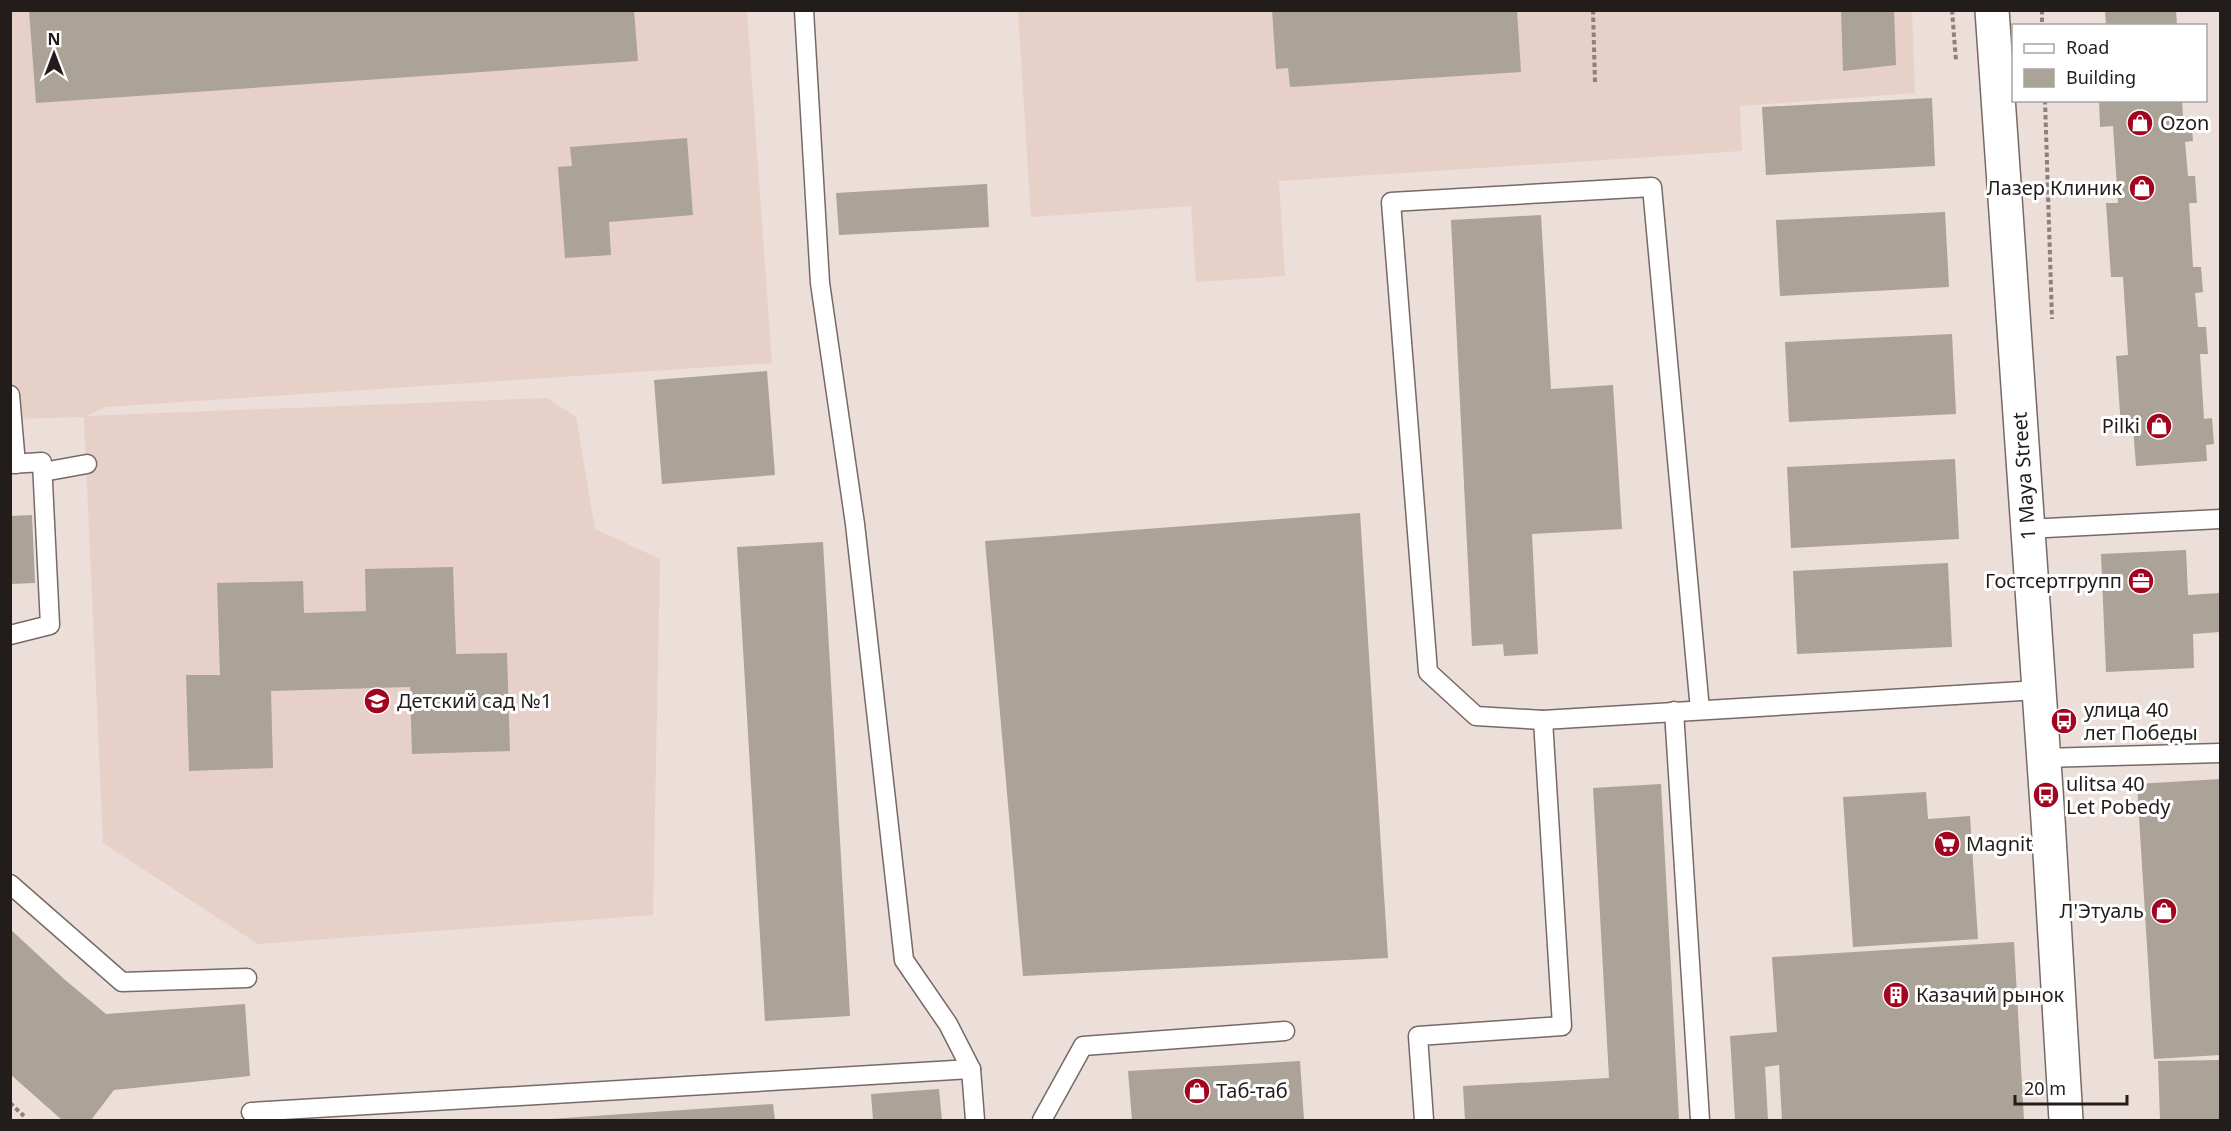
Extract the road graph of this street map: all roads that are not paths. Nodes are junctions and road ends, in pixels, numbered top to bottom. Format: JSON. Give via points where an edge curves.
{"nodes":[{"id":1,"x":804,"y":10,"type":"edge"},
{"id":2,"x":1992,"y":10,"type":"edge"},
{"id":3,"x":10,"y":395,"type":"edge"},
{"id":4,"x":13,"y":464,"type":"edge"},
{"id":5,"x":87,"y":464,"type":"dead end"},
{"id":6,"x":43,"y":472,"type":"junction"},
{"id":7,"x":2220,"y":519,"type":"edge"},
{"id":8,"x":2027,"y":529,"type":"junction"},
{"id":9,"x":10,"y":635,"type":"edge"},
{"id":10,"x":2038,"y":690,"type":"junction"},
{"id":11,"x":1700,"y":710,"type":"junction"},
{"id":12,"x":1674,"y":711,"type":"junction"},
{"id":13,"x":1543,"y":720,"type":"junction"},
{"id":14,"x":2220,"y":753,"type":"edge"},
{"id":15,"x":2043,"y":758,"type":"junction"},
{"id":16,"x":10,"y":884,"type":"edge"},
{"id":17,"x":247,"y":978,"type":"dead end"},
{"id":18,"x":1285,"y":1030,"type":"dead end"},
{"id":19,"x":971,"y":1069,"type":"junction"},
{"id":20,"x":251,"y":1112,"type":"dead end"},
{"id":21,"x":975,"y":1120,"type":"edge"},
{"id":22,"x":1042,"y":1120,"type":"edge"},
{"id":23,"x":1424,"y":1120,"type":"edge"},
{"id":24,"x":1700,"y":1120,"type":"edge"},
{"id":25,"x":2066,"y":1120,"type":"edge"}],
"edges":[{"from":1,"to":19,"type":"lane","via":[[820,283],[855,524],[904,960],[948,1024]]},
{"from":2,"to":8,"type":"street","name":"1 Maya Street"},
{"from":3,"to":4,"type":"lane"},
{"from":4,"to":6,"type":"lane","via":[[42,462]]},
{"from":5,"to":6,"type":"lane"},
{"from":6,"to":9,"type":"lane","via":[[50,625]]},
{"from":7,"to":8,"type":"lane"},
{"from":8,"to":10,"type":"street","name":"1 Maya Street"},
{"from":10,"to":11,"type":"lane"},
{"from":10,"to":15,"type":"street","name":"1 Maya Street"},
{"from":11,"to":12,"type":"lane"},
{"from":11,"to":13,"type":"lane","via":[[1652,187],[1391,201],[1428,672],[1476,716]]},
{"from":12,"to":13,"type":"lane"},
{"from":12,"to":24,"type":"lane"},
{"from":13,"to":23,"type":"lane","via":[[1562,1026],[1418,1035]]},
{"from":14,"to":15,"type":"lane"},
{"from":15,"to":25,"type":"street","name":"1 Maya Street"},
{"from":16,"to":17,"type":"lane","via":[[122,982]]},
{"from":18,"to":22,"type":"lane","via":[[1083,1046]]},
{"from":19,"to":20,"type":"lane"},
{"from":19,"to":21,"type":"lane"}]}
